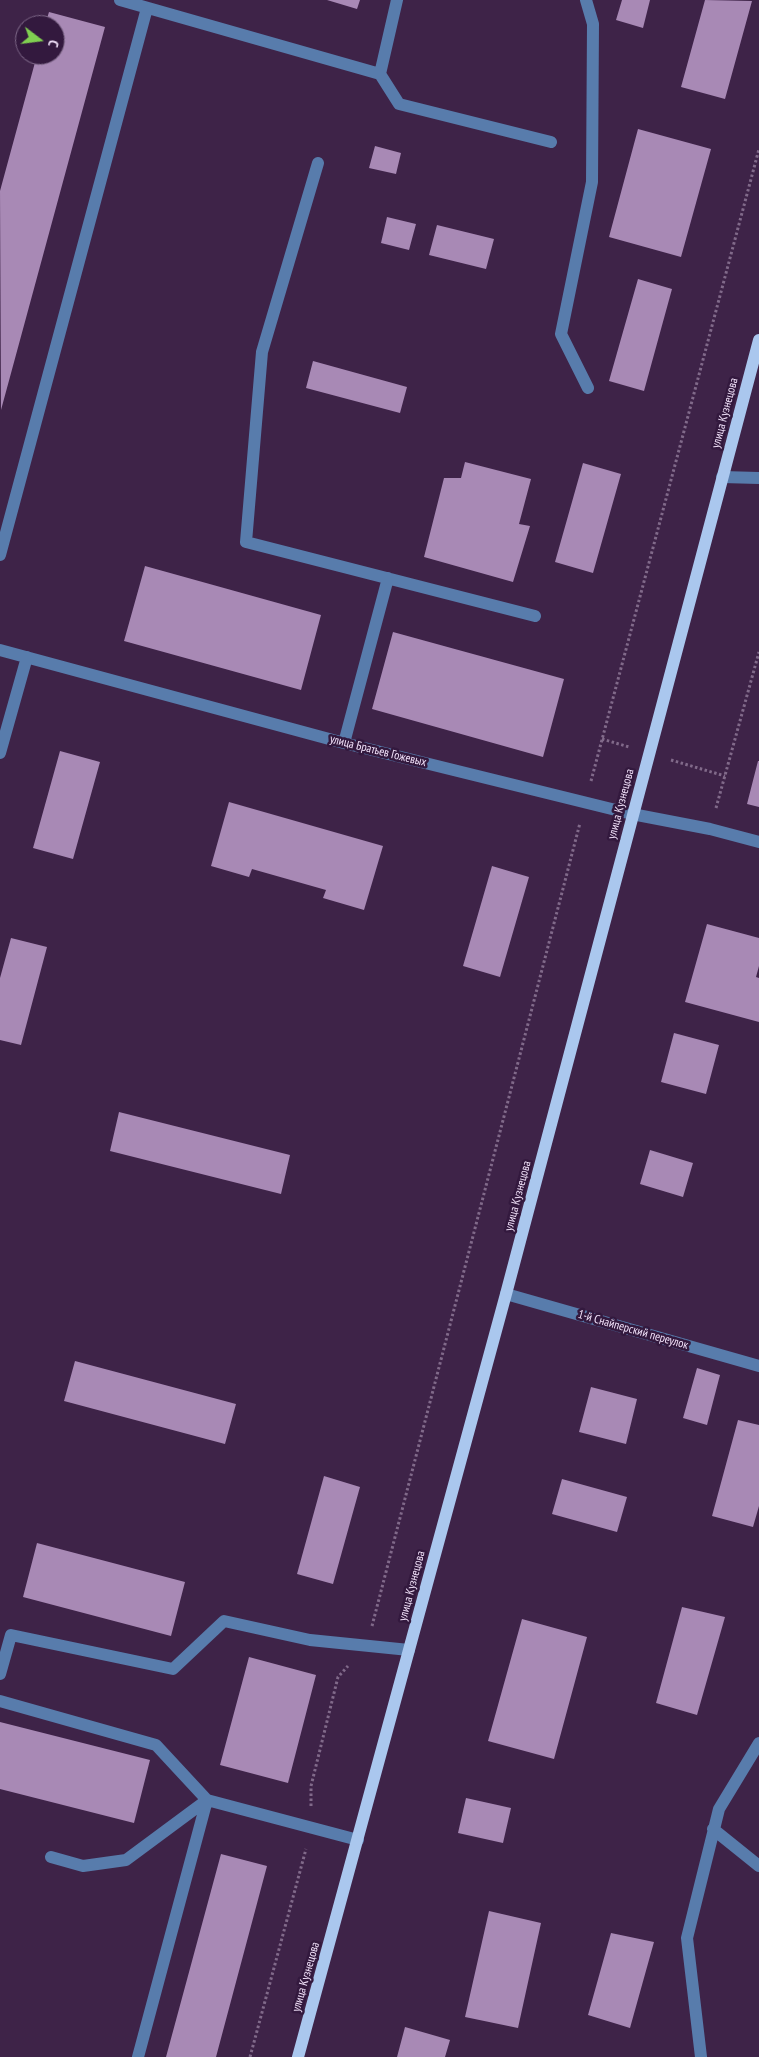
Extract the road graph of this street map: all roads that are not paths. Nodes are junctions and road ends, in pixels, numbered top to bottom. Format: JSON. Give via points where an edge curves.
{"nodes":[{"id":1,"x":120,"y":0,"type":"edge"},
{"id":2,"x":398,"y":0,"type":"edge"},
{"id":3,"x":586,"y":0,"type":"edge"},
{"id":4,"x":147,"y":8,"type":"junction"},
{"id":5,"x":380,"y":74,"type":"junction"},
{"id":6,"x":551,"y":142,"type":"dead end"},
{"id":7,"x":318,"y":164,"type":"dead end"},
{"id":8,"x":759,"y":340,"type":"edge"},
{"id":9,"x":588,"y":388,"type":"dead end"},
{"id":10,"x":722,"y":477,"type":"junction"},
{"id":11,"x":759,"y":478,"type":"edge"},
{"id":12,"x":0,"y":555,"type":"edge"},
{"id":13,"x":388,"y":578,"type":"junction"},
{"id":14,"x":535,"y":616,"type":"dead end"},
{"id":15,"x":0,"y":650,"type":"edge"},
{"id":16,"x":27,"y":657,"type":"junction"},
{"id":17,"x":344,"y":743,"type":"junction"},
{"id":18,"x":0,"y":753,"type":"edge"},
{"id":19,"x":632,"y":814,"type":"junction"},
{"id":20,"x":759,"y":842,"type":"edge"},
{"id":21,"x":506,"y":1294,"type":"junction"},
{"id":22,"x":759,"y":1366,"type":"edge"},
{"id":23,"x":409,"y":1650,"type":"junction"},
{"id":24,"x":0,"y":1674,"type":"edge"},
{"id":25,"x":0,"y":1701,"type":"edge"},
{"id":26,"x":759,"y":1743,"type":"edge"},
{"id":27,"x":207,"y":1800,"type":"junction"},
{"id":28,"x":713,"y":1830,"type":"junction"},
{"id":29,"x":358,"y":1840,"type":"junction"},
{"id":30,"x":51,"y":1857,"type":"dead end"},
{"id":31,"x":759,"y":1866,"type":"edge"},
{"id":32,"x":138,"y":2057,"type":"edge"},
{"id":33,"x":298,"y":2057,"type":"edge"},
{"id":34,"x":701,"y":2057,"type":"edge"}],
"edges":[{"from":1,"to":4,"type":"street"},
{"from":2,"to":5,"type":"street"},
{"from":3,"to":9,"type":"street","via":[[592,24],[592,182],[562,334]]},
{"from":4,"to":5,"type":"street"},
{"from":4,"to":12,"type":"street"},
{"from":5,"to":6,"type":"street","via":[[399,104]]},
{"from":7,"to":13,"type":"street","via":[[262,352],[246,542]]},
{"from":8,"to":10,"type":"main road","name":"улица Кузнецова"},
{"from":10,"to":11,"type":"street"},
{"from":10,"to":19,"type":"main road","name":"улица Кузнецова"},
{"from":13,"to":14,"type":"street"},
{"from":13,"to":17,"type":"street"},
{"from":15,"to":16,"type":"street","name":"улица Братьев Гожевых"},
{"from":16,"to":17,"type":"street","name":"улица Братьев Гожевых"},
{"from":16,"to":18,"type":"street"},
{"from":17,"to":19,"type":"street","name":"улица Братьев Гожевых"},
{"from":19,"to":20,"type":"street","name":"улица Братьев Гожевых"},
{"from":19,"to":21,"type":"main road","name":"улица Кузнецова"},
{"from":21,"to":22,"type":"street","name":"1-й Снайперский переулок"},
{"from":21,"to":23,"type":"main road","name":"улица Кузнецова"},
{"from":23,"to":24,"type":"street","via":[[310,1640],[224,1621],[173,1669],[11,1635]]},
{"from":23,"to":29,"type":"main road","name":"улица Кузнецова"},
{"from":25,"to":27,"type":"street","via":[[156,1745]]},
{"from":26,"to":28,"type":"street","via":[[719,1809]]},
{"from":27,"to":29,"type":"street"},
{"from":27,"to":30,"type":"street","via":[[126,1860],[83,1866]]},
{"from":27,"to":32,"type":"street"},
{"from":28,"to":31,"type":"street"},
{"from":28,"to":34,"type":"street","via":[[687,1938]]},
{"from":29,"to":33,"type":"main road","name":"улица Кузнецова"}]}
